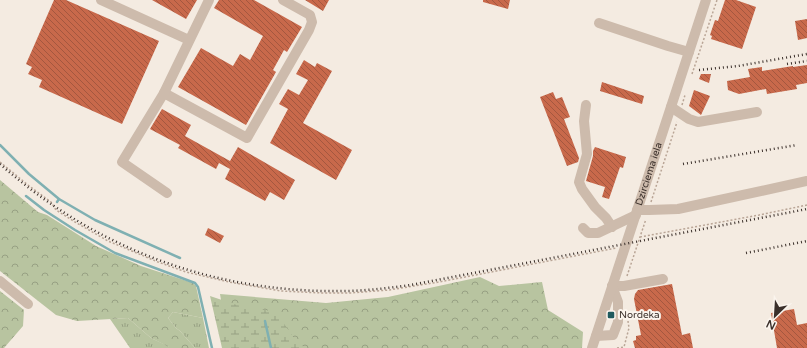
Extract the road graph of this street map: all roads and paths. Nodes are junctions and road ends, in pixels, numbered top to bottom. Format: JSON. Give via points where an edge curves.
{"nodes":[{"id":1,"x":101,"y":0,"type":"edge"},
{"id":2,"x":209,"y":0,"type":"edge"},
{"id":3,"x":283,"y":0,"type":"edge"},
{"id":4,"x":706,"y":0,"type":"edge"},
{"id":5,"x":599,"y":23,"type":"dead end"},
{"id":6,"x":190,"y":40,"type":"junction"},
{"id":7,"x":689,"y":52,"type":"junction"},
{"id":8,"x":164,"y":93,"type":"junction"},
{"id":9,"x":586,"y":105,"type":"dead end"},
{"id":10,"x":671,"y":107,"type":"junction"},
{"id":11,"x":757,"y":112,"type":"dead end"},
{"id":12,"x":0,"y":162,"type":"edge"},
{"id":13,"x":807,"y":181,"type":"edge"},
{"id":14,"x":168,"y":193,"type":"dead end"},
{"id":15,"x":807,"y":205,"type":"edge"},
{"id":16,"x":636,"y":212,"type":"junction"},
{"id":17,"x":612,"y":227,"type":"junction"},
{"id":18,"x":583,"y":228,"type":"dead end"},
{"id":19,"x":640,"y":236,"type":"dead end"},
{"id":20,"x":625,"y":246,"type":"junction"},
{"id":21,"x":663,"y":279,"type":"dead end"},
{"id":22,"x":0,"y":281,"type":"edge"},
{"id":23,"x":612,"y":286,"type":"junction"},
{"id":24,"x":28,"y":304,"type":"dead end"},
{"id":25,"x":596,"y":336,"type":"junction"},
{"id":26,"x":592,"y":348,"type":"edge"}],
"edges":[{"from":1,"to":6,"type":"street"},
{"from":2,"to":6,"type":"street"},
{"from":3,"to":8,"type":"street","via":[[310,15],[312,22],[247,138]]},
{"from":4,"to":7,"type":"street","name":"Dzirciema iela"},
{"from":5,"to":7,"type":"street"},
{"from":6,"to":8,"type":"street"},
{"from":7,"to":10,"type":"street","name":"Dzirciema iela"},
{"from":8,"to":14,"type":"street","via":[[122,162]]},
{"from":9,"to":17,"type":"street","via":[[584,121],[588,154],[579,182]]},
{"from":10,"to":11,"type":"street","via":[[698,122]]},
{"from":10,"to":16,"type":"street","name":"Dzirciema iela"},
{"from":12,"to":20,"type":"path","via":[[51,202],[56,210],[108,240],[186,272],[281,291],[350,293],[389,290]]},
{"from":13,"to":16,"type":"street","via":[[678,209]]},
{"from":15,"to":19,"type":"path"},
{"from":16,"to":17,"type":"street"},
{"from":16,"to":20,"type":"street","name":"Dzirciema iela"},
{"from":17,"to":18,"type":"street","via":[[593,234]]},
{"from":20,"to":23,"type":"street","name":"Dzirciema iela"},
{"from":21,"to":23,"type":"street"},
{"from":22,"to":24,"type":"street"},
{"from":23,"to":25,"type":"street","name":"Dzirciema iela"},
{"from":23,"to":25,"type":"street","via":[[618,302],[618,322],[613,335]]},
{"from":25,"to":26,"type":"street","name":"Dzirciema iela"}]}
